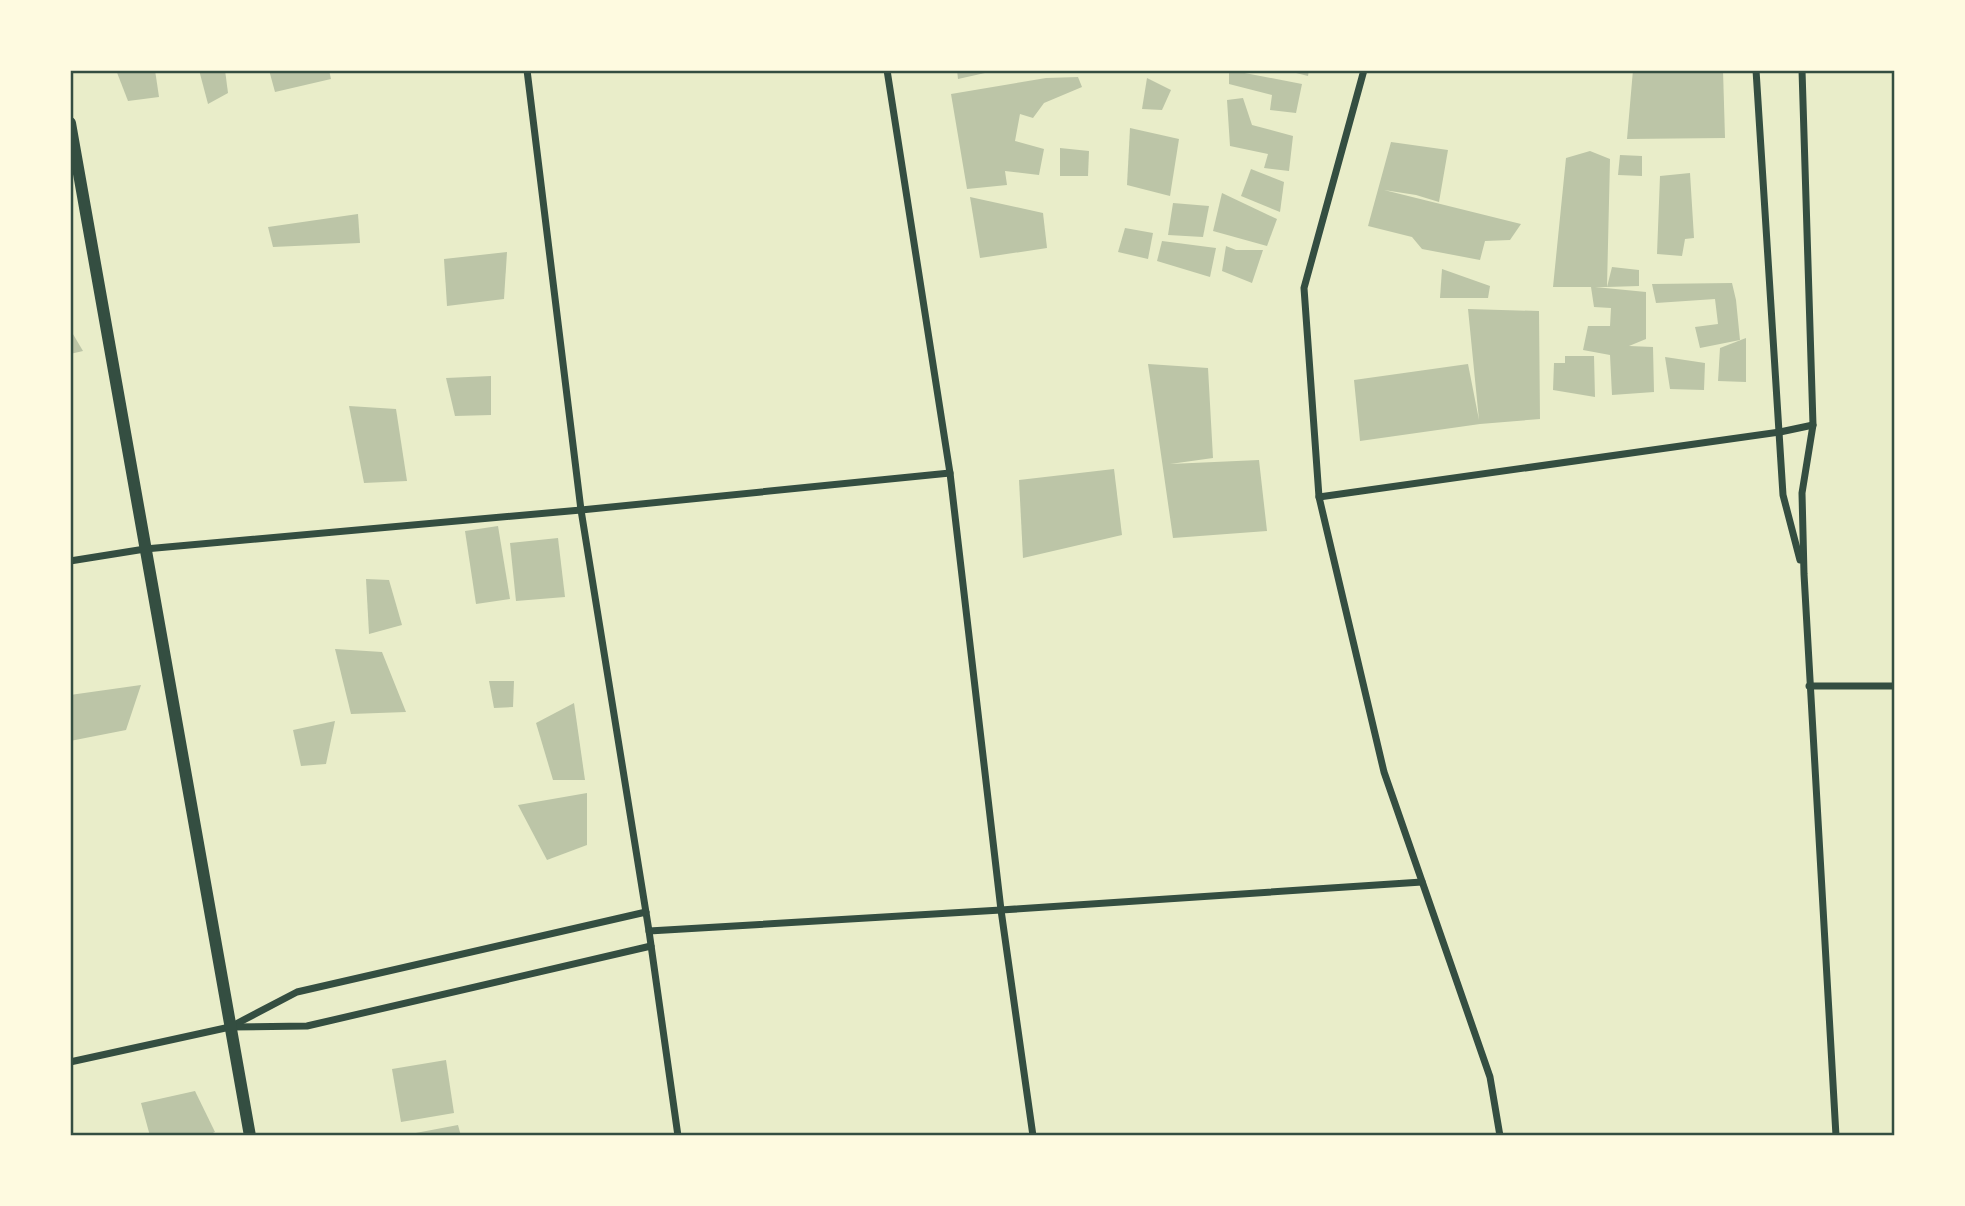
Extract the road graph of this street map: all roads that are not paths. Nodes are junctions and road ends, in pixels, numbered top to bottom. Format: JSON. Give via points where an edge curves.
{"nodes":[{"id":1,"x":527,"y":70,"type":"edge"},
{"id":2,"x":887,"y":70,"type":"edge"},
{"id":3,"x":1364,"y":70,"type":"edge"},
{"id":4,"x":1756,"y":70,"type":"edge"},
{"id":5,"x":1802,"y":70,"type":"edge"},
{"id":6,"x":70,"y":123,"type":"edge"},
{"id":7,"x":1813,"y":425,"type":"junction"},
{"id":8,"x":1780,"y":432,"type":"junction"},
{"id":9,"x":950,"y":473,"type":"junction"},
{"id":10,"x":1319,"y":497,"type":"junction"},
{"id":11,"x":582,"y":510,"type":"junction"},
{"id":12,"x":145,"y":549,"type":"junction"},
{"id":13,"x":70,"y":561,"type":"edge"},
{"id":14,"x":1804,"y":574,"type":"junction"},
{"id":15,"x":1895,"y":686,"type":"edge"},
{"id":16,"x":1809,"y":687,"type":"junction"},
{"id":17,"x":1422,"y":882,"type":"junction"},
{"id":18,"x":1001,"y":910,"type":"junction"},
{"id":19,"x":646,"y":912,"type":"junction"},
{"id":20,"x":649,"y":931,"type":"junction"},
{"id":21,"x":651,"y":946,"type":"junction"},
{"id":22,"x":230,"y":1027,"type":"junction"},
{"id":23,"x":70,"y":1062,"type":"edge"},
{"id":24,"x":250,"y":1136,"type":"edge"},
{"id":25,"x":678,"y":1136,"type":"edge"},
{"id":26,"x":1034,"y":1136,"type":"edge"},
{"id":27,"x":1500,"y":1136,"type":"edge"},
{"id":28,"x":1836,"y":1136,"type":"edge"}],
"edges":[{"from":1,"to":11,"type":"street"},
{"from":2,"to":9,"type":"street"},
{"from":3,"to":10,"type":"street","via":[[1304,288]]},
{"from":4,"to":8,"type":"street"},
{"from":5,"to":7,"type":"street"},
{"from":6,"to":12,"type":"street"},
{"from":7,"to":8,"type":"street"},
{"from":7,"to":14,"type":"street","via":[[1802,493]]},
{"from":8,"to":10,"type":"street"},
{"from":8,"to":14,"type":"street","via":[[1783,495]]},
{"from":9,"to":11,"type":"street"},
{"from":9,"to":18,"type":"street"},
{"from":10,"to":17,"type":"street","via":[[1384,772]]},
{"from":11,"to":12,"type":"street"},
{"from":11,"to":19,"type":"street"},
{"from":12,"to":13,"type":"street"},
{"from":12,"to":22,"type":"street"},
{"from":14,"to":16,"type":"street"},
{"from":15,"to":16,"type":"street"},
{"from":16,"to":28,"type":"street"},
{"from":17,"to":18,"type":"street"},
{"from":17,"to":27,"type":"street","via":[[1490,1077]]},
{"from":18,"to":20,"type":"street"},
{"from":18,"to":26,"type":"street"},
{"from":19,"to":20,"type":"street"},
{"from":19,"to":22,"type":"street","via":[[297,992]]},
{"from":20,"to":21,"type":"street"},
{"from":21,"to":22,"type":"street","via":[[307,1026]]},
{"from":21,"to":25,"type":"street"},
{"from":22,"to":23,"type":"street"},
{"from":22,"to":24,"type":"street"}]}
